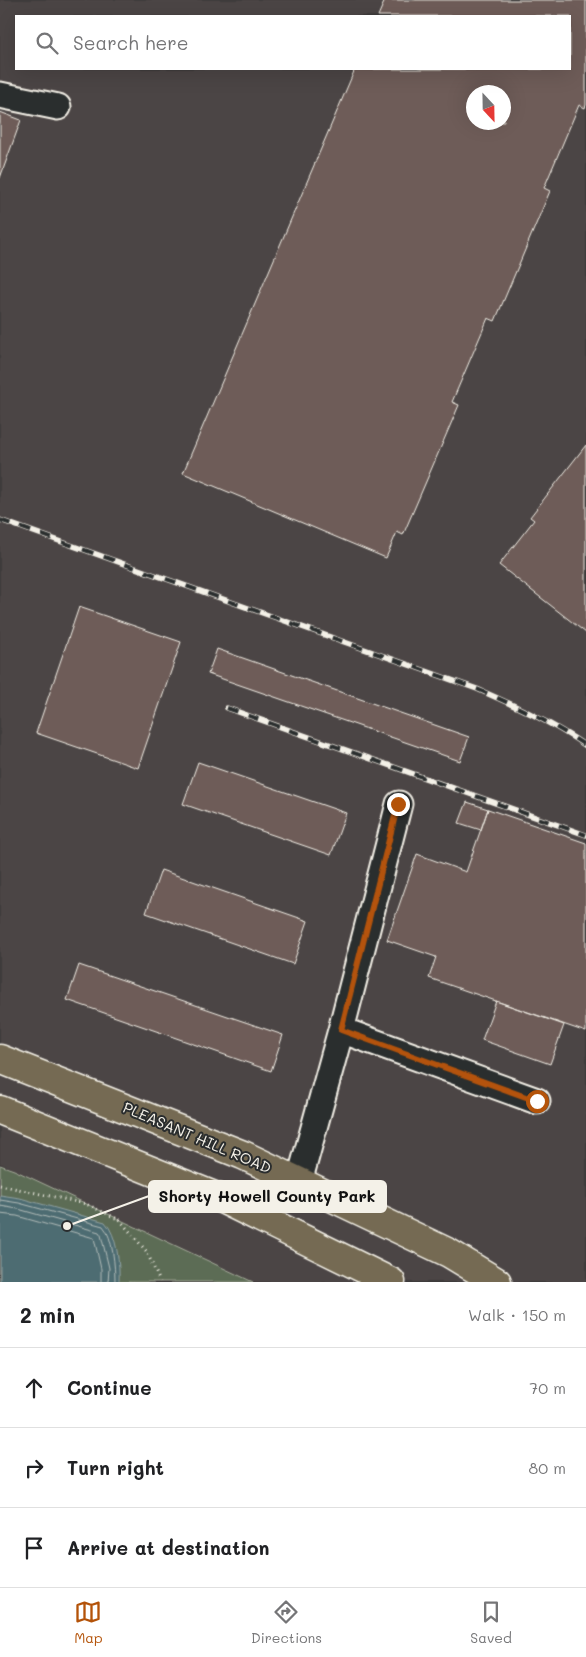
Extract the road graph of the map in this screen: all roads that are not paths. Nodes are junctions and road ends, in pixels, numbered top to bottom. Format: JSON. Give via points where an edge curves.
{"nodes":[{"id":1,"x":0,"y":95,"type":"edge"},
{"id":2,"x":58,"y":107,"type":"dead end"},
{"id":3,"x":398,"y":804,"type":"dead end"},
{"id":4,"x":341,"y":1030,"type":"junction"},
{"id":5,"x":0,"y":1058,"type":"edge"},
{"id":6,"x":537,"y":1101,"type":"dead end"},
{"id":7,"x":0,"y":1110,"type":"edge"},
{"id":8,"x":299,"y":1182,"type":"junction"},
{"id":9,"x":391,"y":1282,"type":"edge"},
{"id":10,"x":497,"y":1282,"type":"edge"}],
"edges":[{"from":1,"to":2,"type":"lane"},
{"from":3,"to":4,"type":"lane"},
{"from":4,"to":6,"type":"lane"},
{"from":4,"to":8,"type":"lane"},
{"from":5,"to":8,"type":"highway","name":"PLEASANT HILL ROAD","via":[[243,1155]]},
{"from":7,"to":9,"type":"highway","via":[[224,1200]]},
{"from":8,"to":10,"type":"highway","name":"PLEASANT HILL ROAD","via":[[449,1253]]}]}
